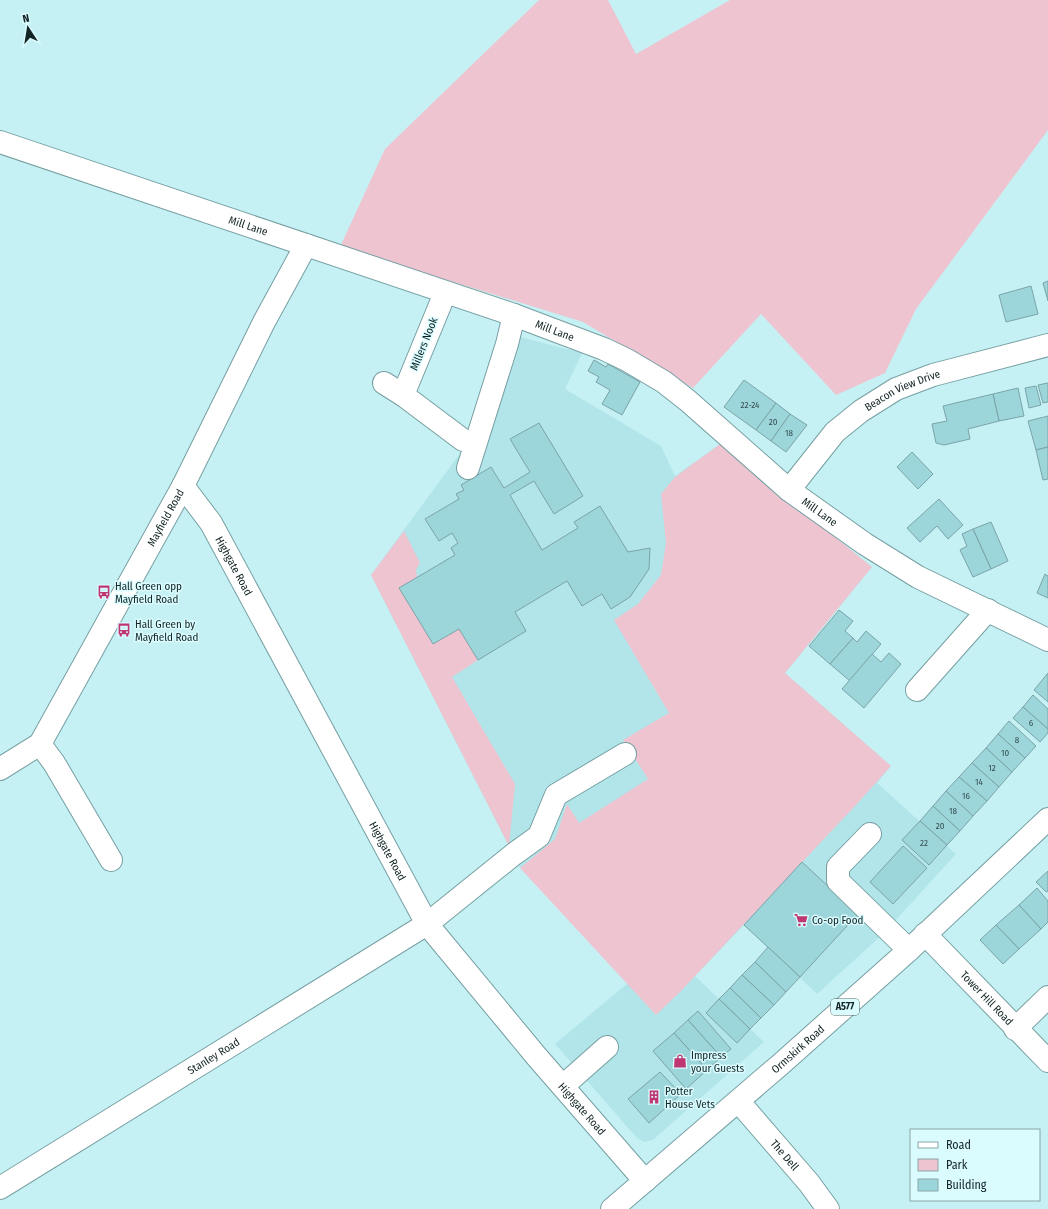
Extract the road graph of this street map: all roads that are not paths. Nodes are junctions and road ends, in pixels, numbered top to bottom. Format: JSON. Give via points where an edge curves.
{"nodes":[{"id":1,"x":0,"y":142,"type":"edge"},
{"id":2,"x":306,"y":245,"type":"junction"},
{"id":3,"x":445,"y":292,"type":"junction"},
{"id":4,"x":514,"y":315,"type":"junction"},
{"id":5,"x":1048,"y":345,"type":"edge"},
{"id":6,"x":384,"y":383,"type":"dead end"},
{"id":7,"x":403,"y":395,"type":"junction"},
{"id":8,"x":463,"y":440,"type":"dead end"},
{"id":9,"x":468,"y":468,"type":"dead end"},
{"id":10,"x":183,"y":486,"type":"junction"},
{"id":11,"x":789,"y":490,"type":"junction"},
{"id":12,"x":988,"y":610,"type":"junction"},
{"id":13,"x":1048,"y":640,"type":"edge"},
{"id":14,"x":917,"y":690,"type":"dead end"},
{"id":15,"x":40,"y":744,"type":"junction"},
{"id":16,"x":625,"y":754,"type":"dead end"},
{"id":17,"x":0,"y":769,"type":"edge"},
{"id":18,"x":1048,"y":819,"type":"edge"},
{"id":19,"x":870,"y":834,"type":"dead end"},
{"id":20,"x":111,"y":860,"type":"dead end"},
{"id":21,"x":427,"y":924,"type":"junction"},
{"id":22,"x":925,"y":934,"type":"junction"},
{"id":23,"x":909,"y":950,"type":"junction"},
{"id":24,"x":1048,"y":997,"type":"edge"},
{"id":25,"x":1015,"y":1029,"type":"junction"},
{"id":26,"x":607,"y":1047,"type":"dead end"},
{"id":27,"x":1048,"y":1061,"type":"edge"},
{"id":28,"x":562,"y":1086,"type":"junction"},
{"id":29,"x":739,"y":1102,"type":"junction"},
{"id":30,"x":645,"y":1181,"type":"junction"},
{"id":31,"x":1,"y":1185,"type":"edge"},
{"id":32,"x":612,"y":1209,"type":"edge"},
{"id":33,"x":828,"y":1209,"type":"edge"}],
"edges":[{"from":1,"to":2,"type":"street","name":"Mill Lane"},
{"from":2,"to":3,"type":"street","name":"Mill Lane"},
{"from":2,"to":10,"type":"street","name":"Mayfield Road","via":[[264,322]]},
{"from":3,"to":4,"type":"street","name":"Mill Lane"},
{"from":3,"to":7,"type":"street","name":"Millers Nook"},
{"from":4,"to":9,"type":"street"},
{"from":4,"to":11,"type":"street","name":"Mill Lane","via":[[604,349],[664,382]]},
{"from":5,"to":11,"type":"street","name":"Beacon View Drive","via":[[933,375],[896,389],[861,411],[836,432]]},
{"from":6,"to":7,"type":"street"},
{"from":7,"to":8,"type":"street"},
{"from":10,"to":15,"type":"street","name":"Mayfield Road"},
{"from":10,"to":21,"type":"street","name":"Highgate Road","via":[[211,522]]},
{"from":11,"to":12,"type":"street","name":"Mill Lane","via":[[865,544],[918,577]]},
{"from":12,"to":13,"type":"street","name":"Mill Lane"},
{"from":12,"to":14,"type":"street"},
{"from":15,"to":17,"type":"street","name":"Mayfield Road"},
{"from":15,"to":20,"type":"street","via":[[54,763]]},
{"from":16,"to":21,"type":"street","name":"Stanley Road","via":[[556,796],[539,836]]},
{"from":18,"to":22,"type":"street","name":"Ormskirk Road","number":"A577"},
{"from":19,"to":23,"type":"street","via":[[838,867],[838,881]]},
{"from":21,"to":28,"type":"street","name":"Highgate Road"},
{"from":21,"to":31,"type":"street","name":"Stanley Road"},
{"from":22,"to":23,"type":"street","name":"Ormskirk Road","number":"A577"},
{"from":22,"to":25,"type":"street","name":"Tower Hill Road"},
{"from":23,"to":29,"type":"street","name":"Ormskirk Road","number":"A577"},
{"from":24,"to":25,"type":"street"},
{"from":25,"to":27,"type":"street","name":"Tower Hill Road"},
{"from":26,"to":28,"type":"street"},
{"from":28,"to":30,"type":"street","name":"Highgate Road"},
{"from":29,"to":30,"type":"street","name":"Ormskirk Road","number":"A577"},
{"from":29,"to":33,"type":"street","name":"The Dell","via":[[809,1183]]},
{"from":30,"to":32,"type":"street","name":"Ormskirk Road","number":"A577"}]}
